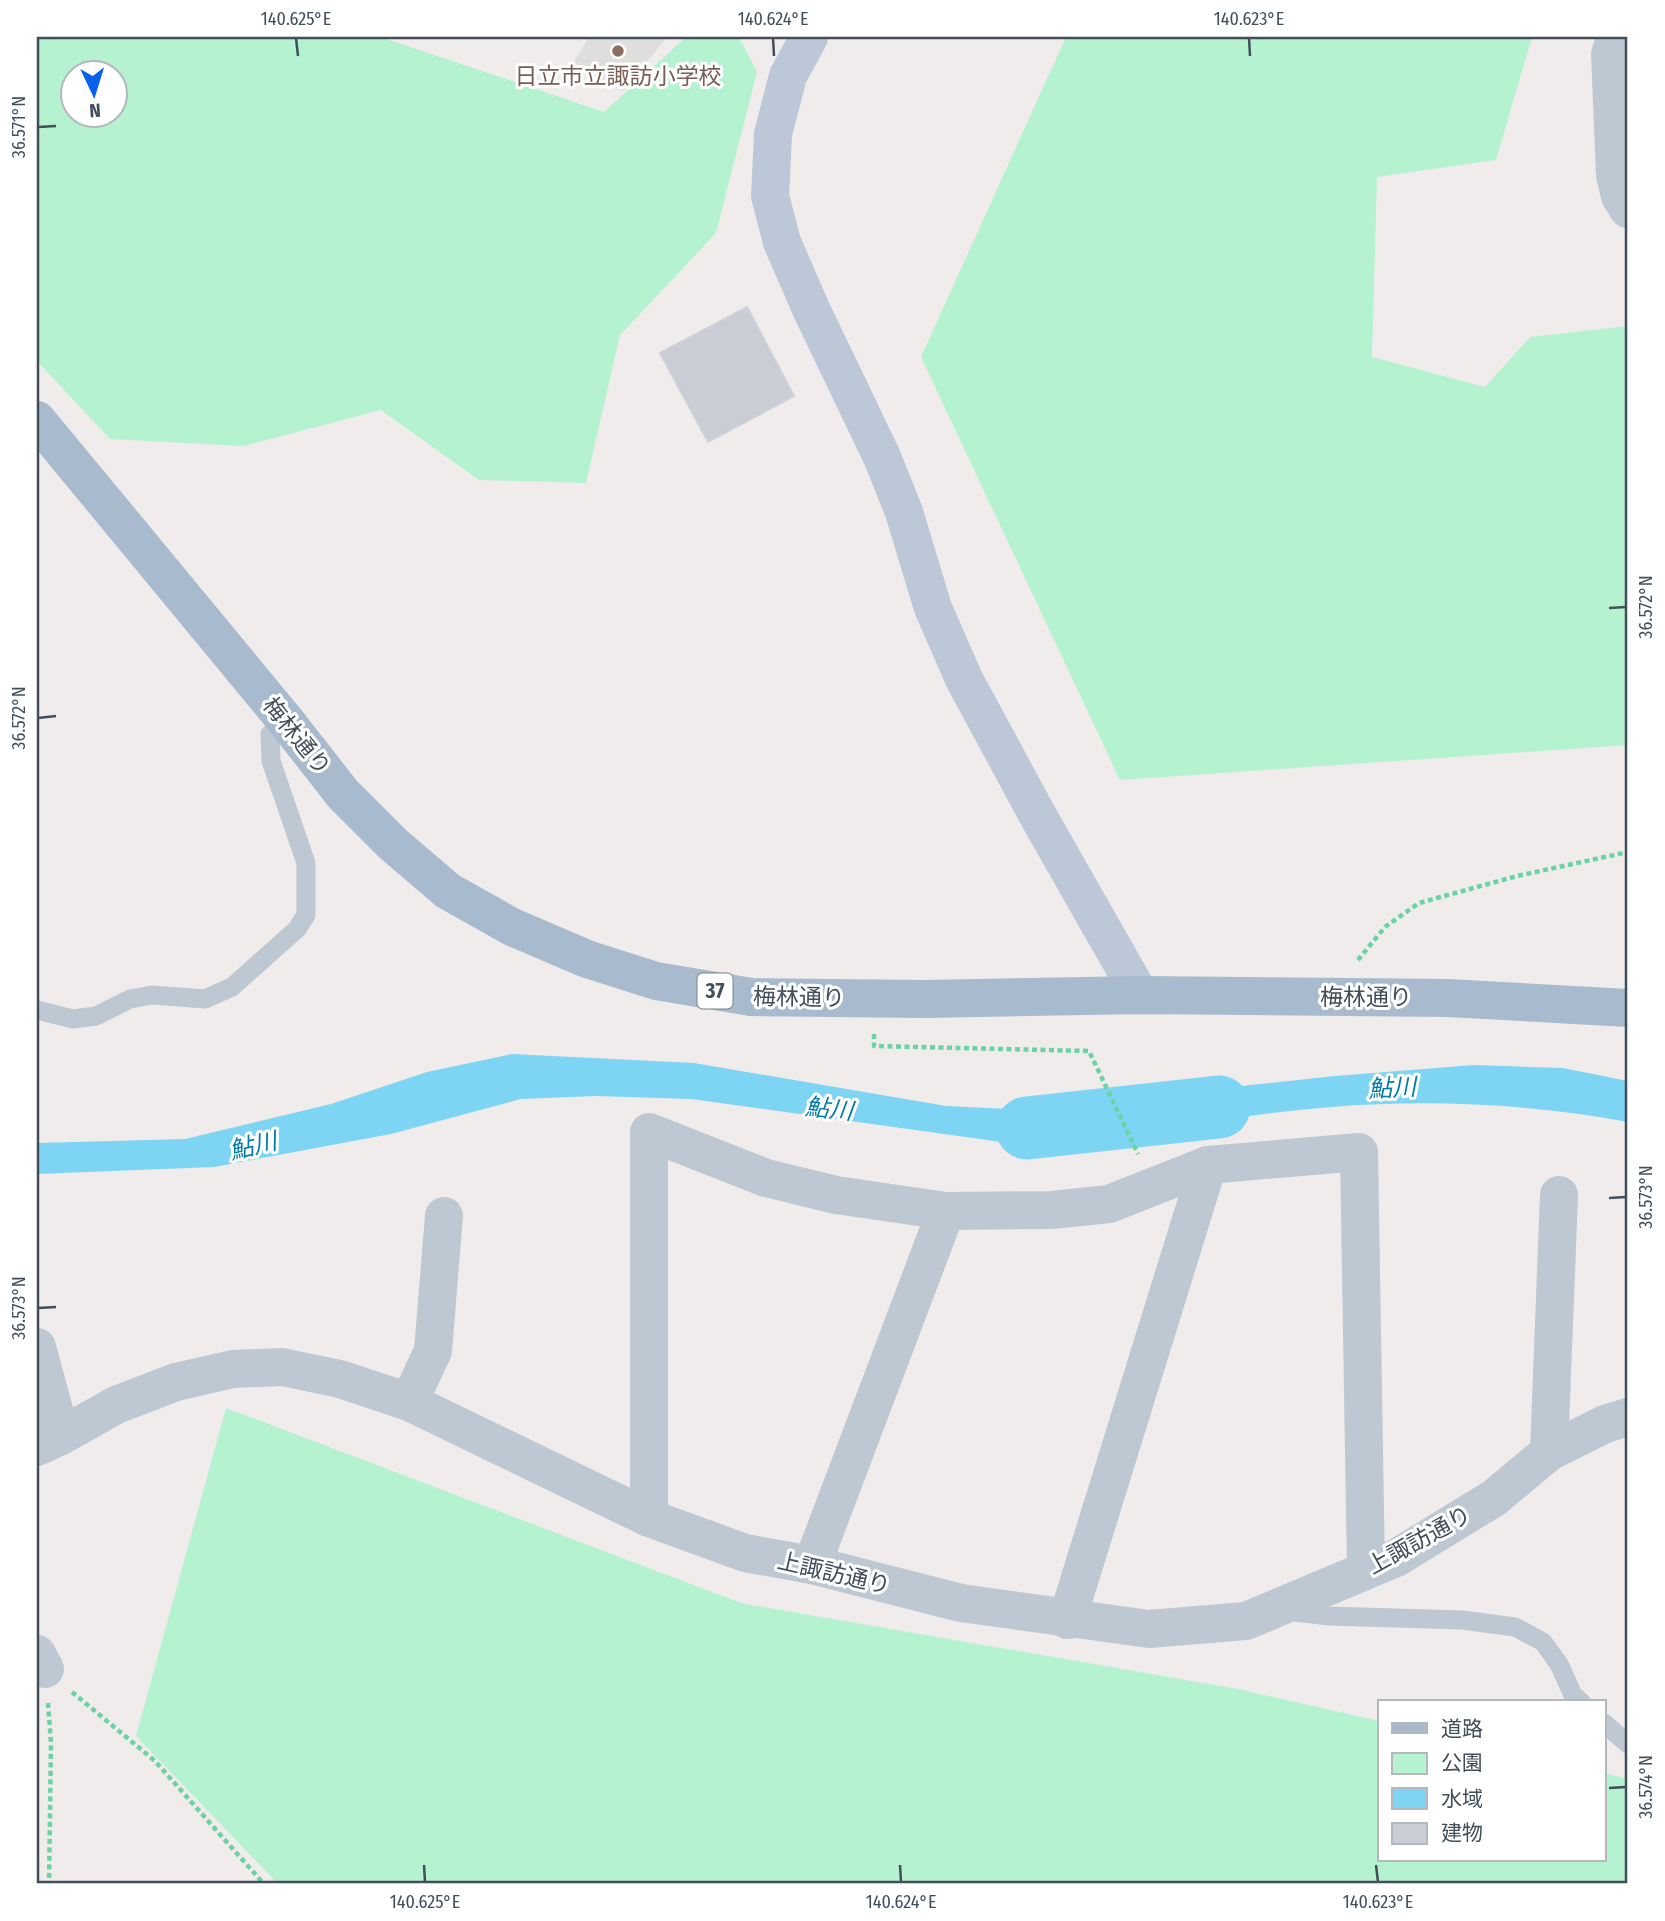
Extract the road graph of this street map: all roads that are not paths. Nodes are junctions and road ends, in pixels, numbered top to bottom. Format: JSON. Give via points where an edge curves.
{"nodes":[{"id":1,"x":809,"y":37,"type":"edge"},
{"id":2,"x":1618,"y":48,"type":"edge"},
{"id":3,"x":1628,"y":209,"type":"edge"},
{"id":4,"x":37,"y":420,"type":"edge"},
{"id":5,"x":285,"y":720,"type":"junction"},
{"id":6,"x":1140,"y":995,"type":"junction"},
{"id":7,"x":1628,"y":1008,"type":"edge"},
{"id":8,"x":37,"y":1010,"type":"edge"},
{"id":9,"x":1208,"y":1165,"type":"junction"},
{"id":10,"x":1559,"y":1195,"type":"dead end"},
{"id":11,"x":946,"y":1211,"type":"junction"},
{"id":12,"x":444,"y":1216,"type":"dead end"},
{"id":13,"x":37,"y":1347,"type":"edge"},
{"id":14,"x":409,"y":1402,"type":"junction"},
{"id":15,"x":1628,"y":1417,"type":"edge"},
{"id":16,"x":49,"y":1441,"type":"edge"},
{"id":17,"x":1549,"y":1452,"type":"junction"},
{"id":18,"x":649,"y":1518,"type":"junction"},
{"id":19,"x":812,"y":1566,"type":"junction"},
{"id":20,"x":1366,"y":1570,"type":"junction"},
{"id":21,"x":1272,"y":1610,"type":"junction"},
{"id":22,"x":1067,"y":1620,"type":"junction"},
{"id":23,"x":1579,"y":1700,"type":"edge"},
{"id":24,"x":1606,"y":1725,"type":"edge"},
{"id":25,"x":1628,"y":1744,"type":"edge"}],
"edges":[{"from":1,"to":6,"type":"street","via":[[789,76],[774,134],[770,196],[782,242],[882,457],[933,608],[964,679]]},
{"from":2,"to":3,"type":"street","via":[[1615,175]]},
{"from":4,"to":5,"type":"main road","name":"梅林通り","number":"37"},
{"from":5,"to":6,"type":"main road","name":"梅林通り","number":"37","via":[[343,794],[448,891],[587,959],[656,981],[751,997]]},
{"from":5,"to":8,"type":"lane","via":[[270,734],[271,761],[306,863],[306,915],[297,929],[232,987],[205,999],[152,995],[130,999],[96,1016],[73,1019]]},
{"from":6,"to":7,"type":"main road","name":"梅林通り","number":"37","via":[[1448,998]]},
{"from":9,"to":11,"type":"street","via":[[1109,1203],[1052,1210]]},
{"from":9,"to":20,"type":"street","via":[[1359,1152]]},
{"from":9,"to":22,"type":"street"},
{"from":10,"to":17,"type":"street"},
{"from":11,"to":18,"type":"street","via":[[836,1195],[766,1178],[649,1132]]},
{"from":11,"to":19,"type":"street"},
{"from":12,"to":14,"type":"street","via":[[433,1351]]},
{"from":13,"to":16,"type":"street"},
{"from":14,"to":16,"type":"street","name":"上諏訪通り","via":[[340,1379],[282,1367],[233,1369],[176,1382],[116,1405]]},
{"from":14,"to":18,"type":"street","name":"上諏訪通り"},
{"from":15,"to":17,"type":"street","name":"上諏訪通り"},
{"from":17,"to":20,"type":"street","name":"上諏訪通り","via":[[1494,1498],[1396,1558]]},
{"from":18,"to":19,"type":"street","name":"上諏訪通り","via":[[745,1553]]},
{"from":19,"to":22,"type":"street","name":"上諏訪通り","via":[[961,1604]]},
{"from":20,"to":21,"type":"street","name":"上諏訪通り"},
{"from":21,"to":22,"type":"street","name":"上諏訪通り","via":[[1246,1621],[1149,1629]]},
{"from":21,"to":23,"type":"lane","via":[[1516,1627],[1543,1643]]},
{"from":24,"to":25,"type":"lane"}]}
